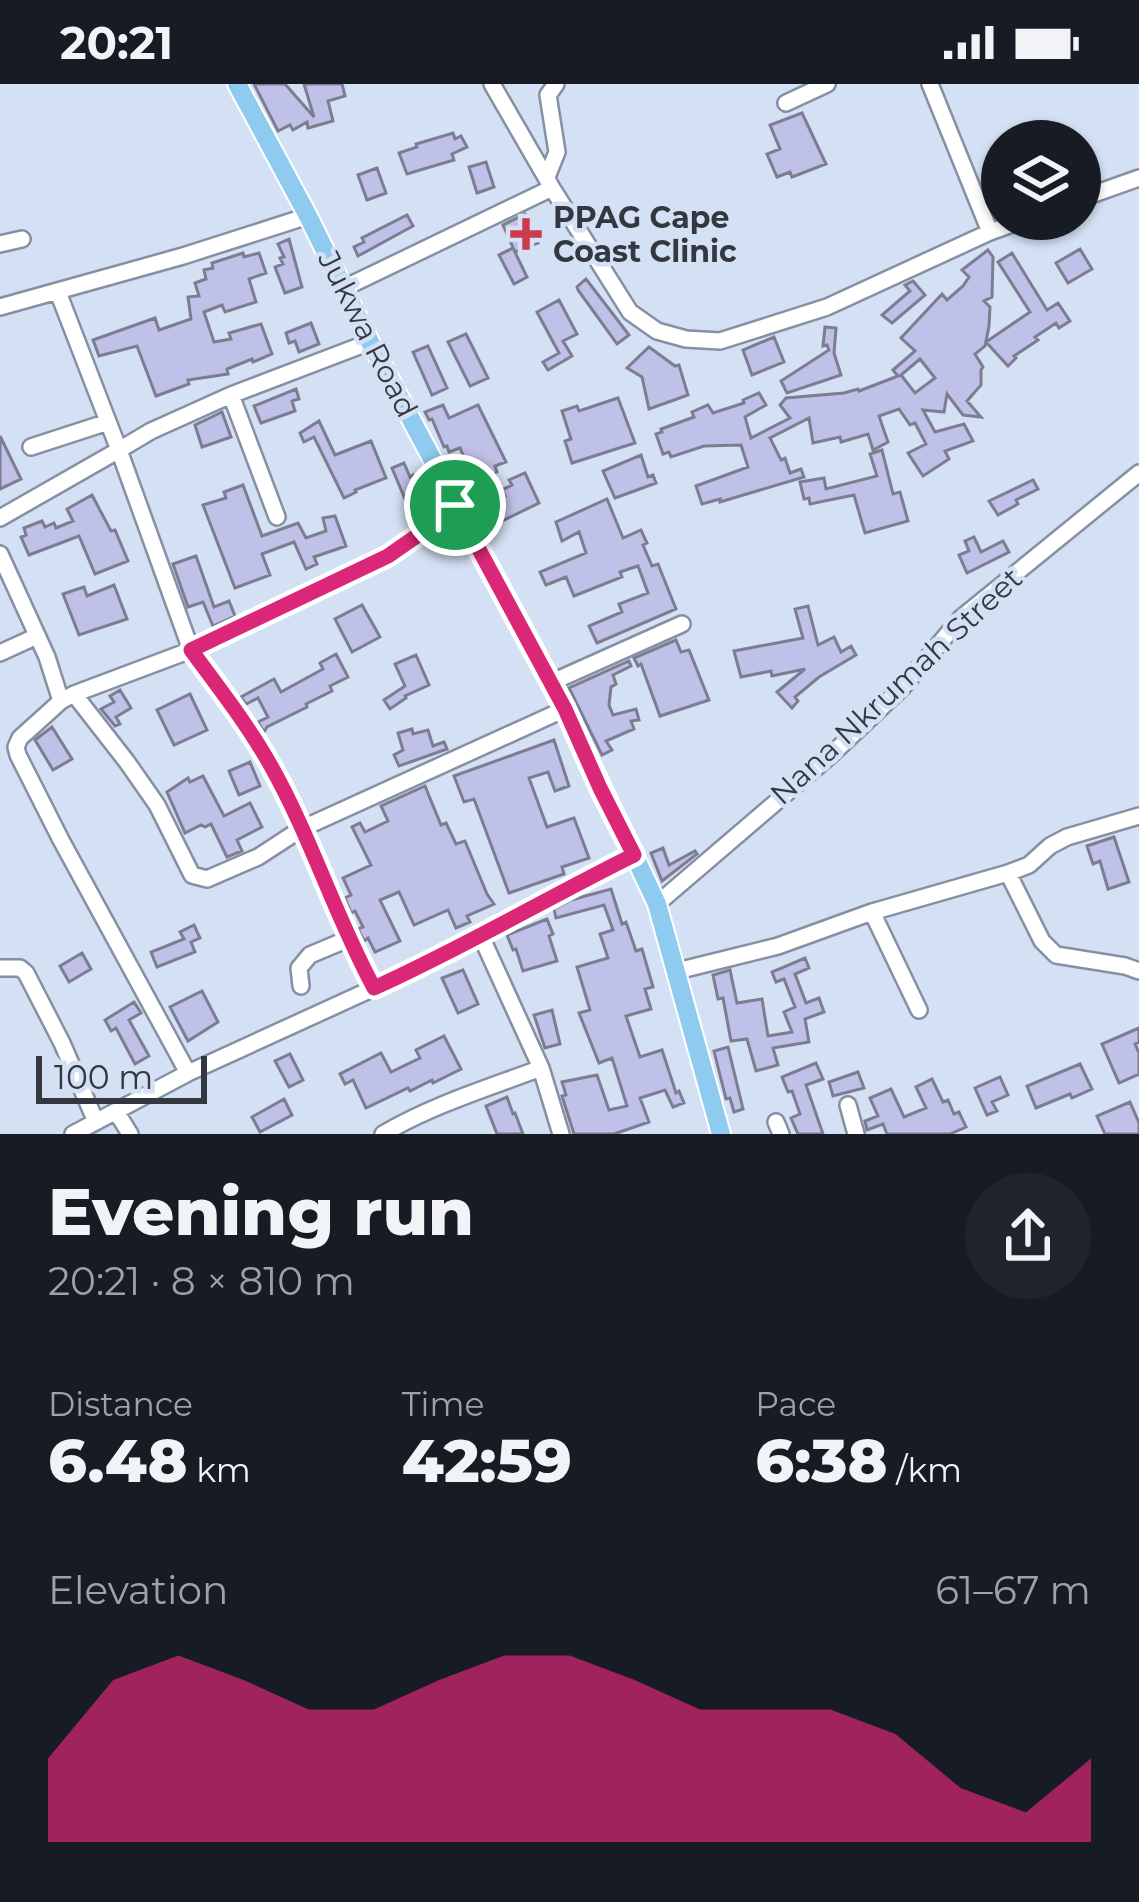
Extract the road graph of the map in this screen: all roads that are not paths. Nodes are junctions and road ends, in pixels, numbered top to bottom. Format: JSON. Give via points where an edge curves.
{"nodes":[{"id":1,"x":237,"y":84,"type":"edge"},
{"id":2,"x":492,"y":84,"type":"edge"},
{"id":3,"x":556,"y":84,"type":"edge"},
{"id":4,"x":827,"y":84,"type":"edge"},
{"id":5,"x":930,"y":84,"type":"edge"},
{"id":6,"x":786,"y":103,"type":"dead end"},
{"id":7,"x":1139,"y":178,"type":"edge"},
{"id":8,"x":549,"y":182,"type":"junction"},
{"id":9,"x":1101,"y":192,"type":"edge"},
{"id":10,"x":981,"y":210,"type":"edge"},
{"id":11,"x":308,"y":216,"type":"junction"},
{"id":12,"x":981,"y":236,"type":"edge"},
{"id":13,"x":22,"y":239,"type":"dead end"},
{"id":14,"x":0,"y":244,"type":"edge"},
{"id":15,"x":344,"y":287,"type":"junction"},
{"id":16,"x":58,"y":292,"type":"junction"},
{"id":17,"x":0,"y":307,"type":"edge"},
{"id":18,"x":370,"y":343,"type":"junction"},
{"id":19,"x":231,"y":394,"type":"junction"},
{"id":20,"x":108,"y":422,"type":"junction"},
{"id":21,"x":31,"y":447,"type":"dead end"},
{"id":22,"x":118,"y":451,"type":"junction"},
{"id":23,"x":1139,"y":472,"type":"edge"},
{"id":24,"x":455,"y":505,"type":"junction"},
{"id":25,"x":277,"y":517,"type":"dead end"},
{"id":26,"x":0,"y":518,"type":"edge"},
{"id":27,"x":0,"y":554,"type":"edge"},
{"id":28,"x":682,"y":624,"type":"dead end"},
{"id":29,"x":37,"y":636,"type":"junction"},
{"id":30,"x":191,"y":650,"type":"junction"},
{"id":31,"x":0,"y":653,"type":"edge"},
{"id":32,"x":550,"y":683,"type":"junction"},
{"id":33,"x":67,"y":698,"type":"junction"},
{"id":34,"x":565,"y":709,"type":"junction"},
{"id":35,"x":1139,"y":816,"type":"edge"},
{"id":36,"x":302,"y":829,"type":"junction"},
{"id":37,"x":634,"y":855,"type":"junction"},
{"id":38,"x":1008,"y":873,"type":"junction"},
{"id":39,"x":657,"y":904,"type":"junction"},
{"id":40,"x":872,"y":912,"type":"junction"},
{"id":41,"x":480,"y":934,"type":"junction"},
{"id":42,"x":348,"y":939,"type":"junction"},
{"id":43,"x":0,"y":968,"type":"edge"},
{"id":44,"x":677,"y":971,"type":"junction"},
{"id":45,"x":1139,"y":971,"type":"edge"},
{"id":46,"x":301,"y":986,"type":"dead end"},
{"id":47,"x":374,"y":988,"type":"junction"},
{"id":48,"x":920,"y":1010,"type":"dead end"},
{"id":49,"x":541,"y":1067,"type":"junction"},
{"id":50,"x":188,"y":1073,"type":"junction"},
{"id":51,"x":848,"y":1105,"type":"dead end"},
{"id":52,"x":117,"y":1113,"type":"junction"},
{"id":53,"x":97,"y":1122,"type":"junction"},
{"id":54,"x":73,"y":1134,"type":"edge"},
{"id":55,"x":130,"y":1134,"type":"edge"},
{"id":56,"x":383,"y":1134,"type":"edge"},
{"id":57,"x":561,"y":1134,"type":"edge"},
{"id":58,"x":721,"y":1134,"type":"edge"},
{"id":59,"x":856,"y":1134,"type":"edge"}],
"edges":[{"from":1,"to":11,"type":"main road","name":"Jukwa Road"},
{"from":2,"to":8,"type":"street"},
{"from":3,"to":8,"type":"street","via":[[548,95],[557,152]]},
{"from":4,"to":6,"type":"street"},
{"from":5,"to":10,"type":"street"},
{"from":7,"to":9,"type":"street"},
{"from":8,"to":12,"type":"street","via":[[630,312],[686,339],[720,341],[827,307]]},
{"from":8,"to":15,"type":"street"},
{"from":11,"to":15,"type":"main road","name":"Jukwa Road"},
{"from":11,"to":16,"type":"street"},
{"from":13,"to":14,"type":"street"},
{"from":15,"to":18,"type":"main road","name":"Jukwa Road"},
{"from":16,"to":17,"type":"street"},
{"from":16,"to":20,"type":"street"},
{"from":18,"to":19,"type":"street"},
{"from":18,"to":24,"type":"main road","name":"Jukwa Road"},
{"from":19,"to":22,"type":"street"},
{"from":19,"to":25,"type":"street"},
{"from":20,"to":21,"type":"street"},
{"from":20,"to":22,"type":"street"},
{"from":22,"to":26,"type":"street"},
{"from":22,"to":30,"type":"street"},
{"from":23,"to":39,"type":"street","name":"Nana Nkrumah Street","via":[[961,618],[845,742]]},
{"from":24,"to":30,"type":"street","via":[[388,556]]},
{"from":24,"to":32,"type":"main road","name":"Jukwa Road"},
{"from":27,"to":29,"type":"street"},
{"from":28,"to":32,"type":"street"},
{"from":29,"to":31,"type":"street"},
{"from":29,"to":33,"type":"street"},
{"from":30,"to":33,"type":"street"},
{"from":30,"to":36,"type":"street","via":[[270,764]]},
{"from":32,"to":34,"type":"main road","name":"Jukwa Road"},
{"from":33,"to":36,"type":"street","via":[[127,762],[192,875],[207,879]]},
{"from":33,"to":50,"type":"street","via":[[20,738],[18,755]]},
{"from":34,"to":36,"type":"street"},
{"from":34,"to":37,"type":"main road","name":"Jukwa Road"},
{"from":35,"to":38,"type":"street","via":[[1067,837]]},
{"from":36,"to":42,"type":"street"},
{"from":37,"to":39,"type":"main road","name":"Jukwa Road"},
{"from":37,"to":41,"type":"street"},
{"from":38,"to":40,"type":"street"},
{"from":38,"to":45,"type":"street","via":[[1056,955]]},
{"from":39,"to":44,"type":"main road","name":"Jukwa Road"},
{"from":40,"to":44,"type":"street"},
{"from":40,"to":48,"type":"street"},
{"from":41,"to":47,"type":"street"},
{"from":41,"to":49,"type":"street"},
{"from":42,"to":46,"type":"street","via":[[310,955],[299,968]]},
{"from":42,"to":47,"type":"street"},
{"from":43,"to":53,"type":"street","via":[[26,973]]},
{"from":44,"to":58,"type":"main road","name":"Jukwa Road"},
{"from":47,"to":50,"type":"street"},
{"from":49,"to":56,"type":"street"},
{"from":49,"to":57,"type":"street"},
{"from":50,"to":52,"type":"street"},
{"from":51,"to":59,"type":"street"},
{"from":52,"to":53,"type":"street"},
{"from":52,"to":55,"type":"street"},
{"from":53,"to":54,"type":"street"}]}
